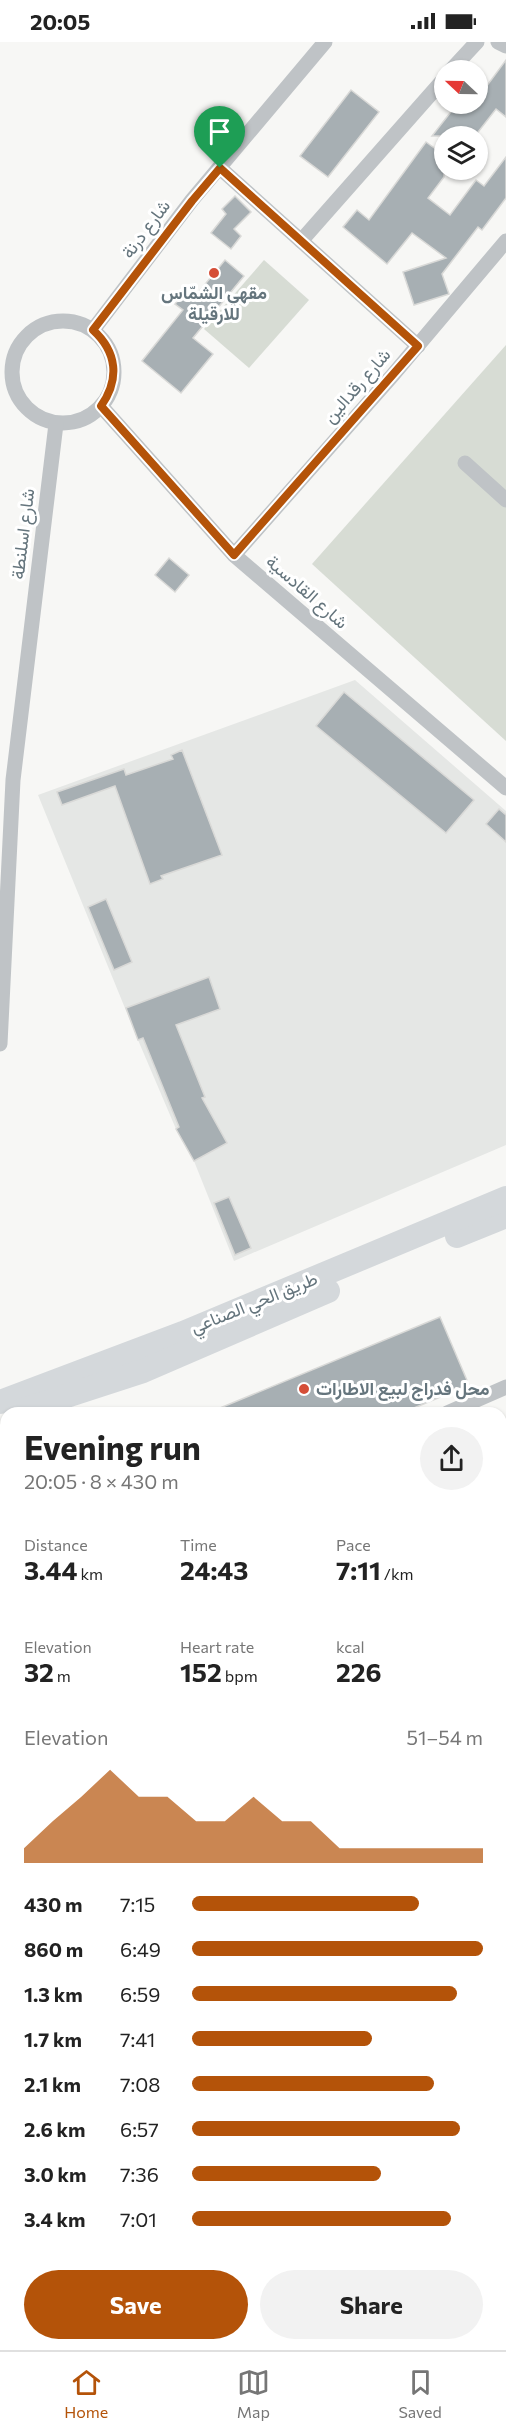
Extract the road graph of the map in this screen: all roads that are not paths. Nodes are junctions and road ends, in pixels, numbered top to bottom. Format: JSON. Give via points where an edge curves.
{"nodes":[{"id":1,"x":325,"y":42,"type":"edge"},
{"id":2,"x":477,"y":42,"type":"edge"},
{"id":3,"x":498,"y":42,"type":"edge"},
{"id":4,"x":506,"y":46,"type":"edge"},
{"id":5,"x":461,"y":60,"type":"edge"},
{"id":6,"x":434,"y":90,"type":"edge"},
{"id":7,"x":220,"y":168,"type":"junction"},
{"id":8,"x":301,"y":241,"type":"junction"},
{"id":9,"x":506,"y":241,"type":"edge"},
{"id":10,"x":93,"y":330,"type":"junction"},
{"id":11,"x":418,"y":346,"type":"junction"},
{"id":12,"x":7,"y":356,"type":"edge"},
{"id":13,"x":101,"y":406,"type":"junction"},
{"id":14,"x":56,"y":424,"type":"junction"},
{"id":15,"x":465,"y":463,"type":"dead end"},
{"id":16,"x":506,"y":500,"type":"edge"},
{"id":17,"x":234,"y":555,"type":"junction"},
{"id":18,"x":7,"y":779,"type":"edge"},
{"id":19,"x":506,"y":788,"type":"edge"},
{"id":20,"x":0,"y":1044,"type":"edge"},
{"id":21,"x":506,"y":1198,"type":"edge"},
{"id":22,"x":506,"y":1216,"type":"edge"},
{"id":23,"x":506,"y":1387,"type":"edge"},
{"id":24,"x":0,"y":1402,"type":"edge"},
{"id":25,"x":33,"y":1407,"type":"edge"},
{"id":26,"x":470,"y":1407,"type":"edge"}],
"edges":[{"from":1,"to":7,"type":"street","name":"شارع درنة"},
{"from":2,"to":5,"type":"street"},
{"from":3,"to":4,"type":"street"},
{"from":6,"to":8,"type":"street"},
{"from":7,"to":8,"type":"street"},
{"from":7,"to":10,"type":"street","name":"شارع درنة"},
{"from":8,"to":11,"type":"street"},
{"from":9,"to":11,"type":"street","name":"شارع رقدالين"},
{"from":10,"to":12,"type":"street","via":[[67,321],[40,326]]},
{"from":10,"to":13,"type":"street","via":[[108,348],[114,366],[113,384]]},
{"from":11,"to":17,"type":"street","name":"شارع رقدالين"},
{"from":12,"to":14,"type":"street","via":[[16,394],[32,414]]},
{"from":13,"to":14,"type":"street","via":[[76,422]]},
{"from":13,"to":17,"type":"street","name":"شارع القادسية"},
{"from":14,"to":18,"type":"street","name":"شارع اسلنطة"},
{"from":15,"to":16,"type":"street"},
{"from":17,"to":19,"type":"street","name":"شارع القادسية"},
{"from":18,"to":20,"type":"street","name":"شارع اسلنطة"},
{"from":21,"to":24,"type":"highway","name":"طريق الحي الصناعي","via":[[226,1315]]},
{"from":22,"to":25,"type":"highway","name":"طريق الحي الصناعي","via":[[143,1371]]},
{"from":23,"to":26,"type":"street"}]}
